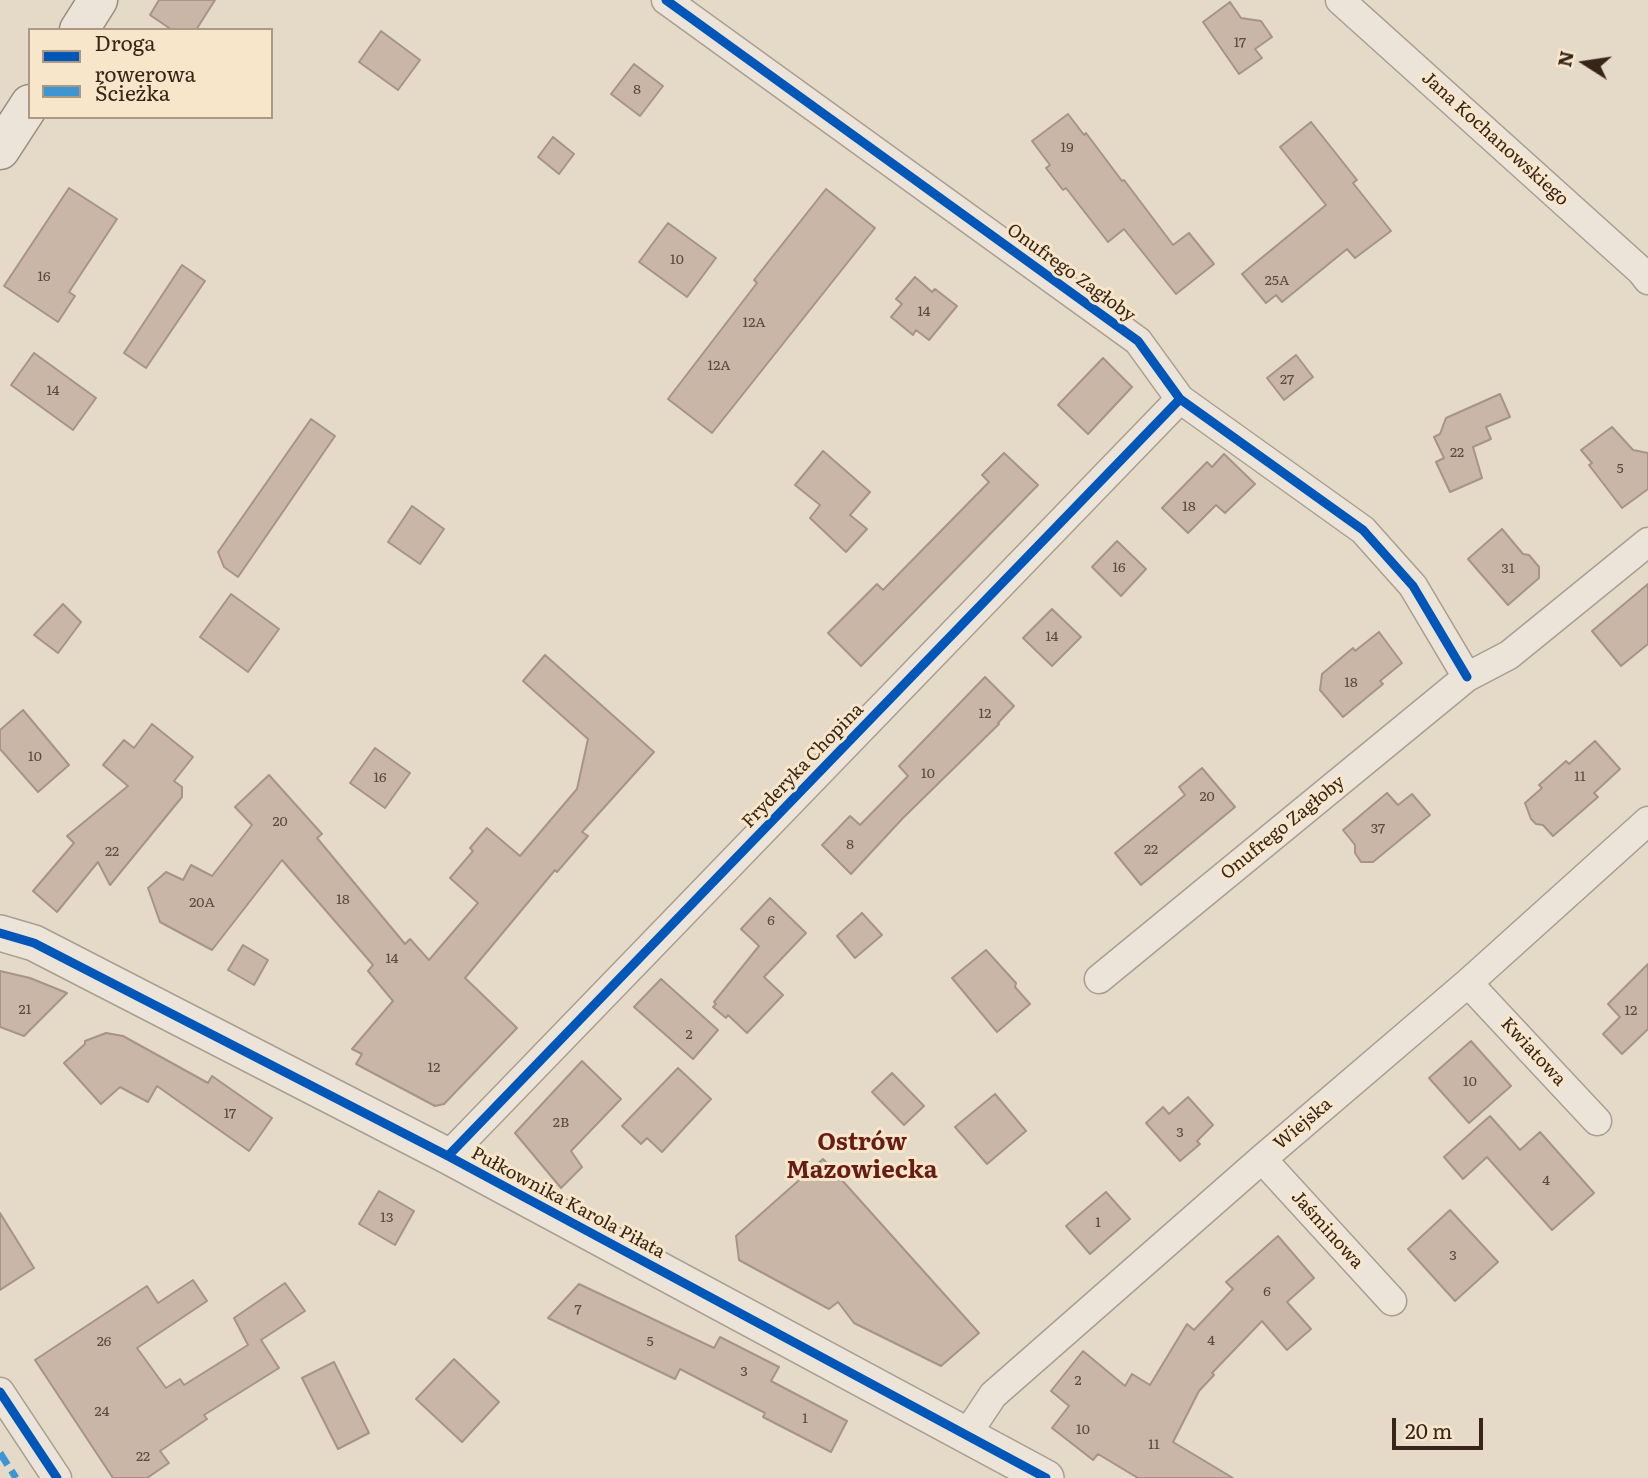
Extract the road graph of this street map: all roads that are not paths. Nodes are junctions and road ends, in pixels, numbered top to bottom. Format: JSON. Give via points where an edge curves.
{"nodes":[{"id":1,"x":98,"y":0,"type":"edge"},
{"id":2,"x":666,"y":0,"type":"edge"},
{"id":3,"x":1340,"y":0,"type":"edge"},
{"id":4,"x":80,"y":28,"type":"edge"},
{"id":5,"x":28,"y":107,"type":"edge"},
{"id":6,"x":0,"y":150,"type":"edge"},
{"id":7,"x":1648,"y":280,"type":"edge"},
{"id":8,"x":1180,"y":399,"type":"junction"},
{"id":9,"x":1648,"y":542,"type":"edge"},
{"id":10,"x":1467,"y":677,"type":"junction"},
{"id":11,"x":1648,"y":821,"type":"edge"},
{"id":12,"x":0,"y":933,"type":"edge"},
{"id":13,"x":1099,"y":979,"type":"dead end"},
{"id":14,"x":1468,"y":984,"type":"junction"},
{"id":15,"x":1597,"y":1121,"type":"dead end"},
{"id":16,"x":448,"y":1156,"type":"junction"},
{"id":17,"x":1262,"y":1159,"type":"junction"},
{"id":18,"x":1392,"y":1301,"type":"dead end"},
{"id":19,"x":0,"y":1392,"type":"edge"},
{"id":20,"x":967,"y":1434,"type":"junction"},
{"id":21,"x":1033,"y":1475,"type":"edge"},
{"id":22,"x":57,"y":1478,"type":"edge"}],
"edges":[{"from":1,"to":4,"type":"main road"},
{"from":2,"to":8,"type":"street","name":"Onufrego Zagłoby","via":[[1138,341]]},
{"from":3,"to":7,"type":"street","name":"Jana Kochanowskiego"},
{"from":5,"to":6,"type":"main road"},
{"from":8,"to":10,"type":"street","name":"Onufrego Zagłoby","via":[[1363,530],[1413,586]]},
{"from":8,"to":16,"type":"street","name":"Fryderyka Chopina"},
{"from":9,"to":10,"type":"street","name":"Onufrego Zagłoby","via":[[1509,654]]},
{"from":10,"to":13,"type":"street","name":"Onufrego Zagłoby"},
{"from":11,"to":14,"type":"street","name":"Wiejska"},
{"from":12,"to":16,"type":"street","name":"Pułkownika Karola Piłata","via":[[34,943]]},
{"from":14,"to":15,"type":"street","name":"Kwiatowa"},
{"from":14,"to":17,"type":"street","name":"Wiejska"},
{"from":16,"to":20,"type":"street","name":"Pułkownika Karola Piłata"},
{"from":17,"to":18,"type":"street","name":"Jaśminowa"},
{"from":17,"to":20,"type":"street","name":"Wiejska","via":[[993,1395]]},
{"from":19,"to":22,"type":"street"},
{"from":20,"to":21,"type":"street","name":"Pułkownika Karola Piłata"}]}
